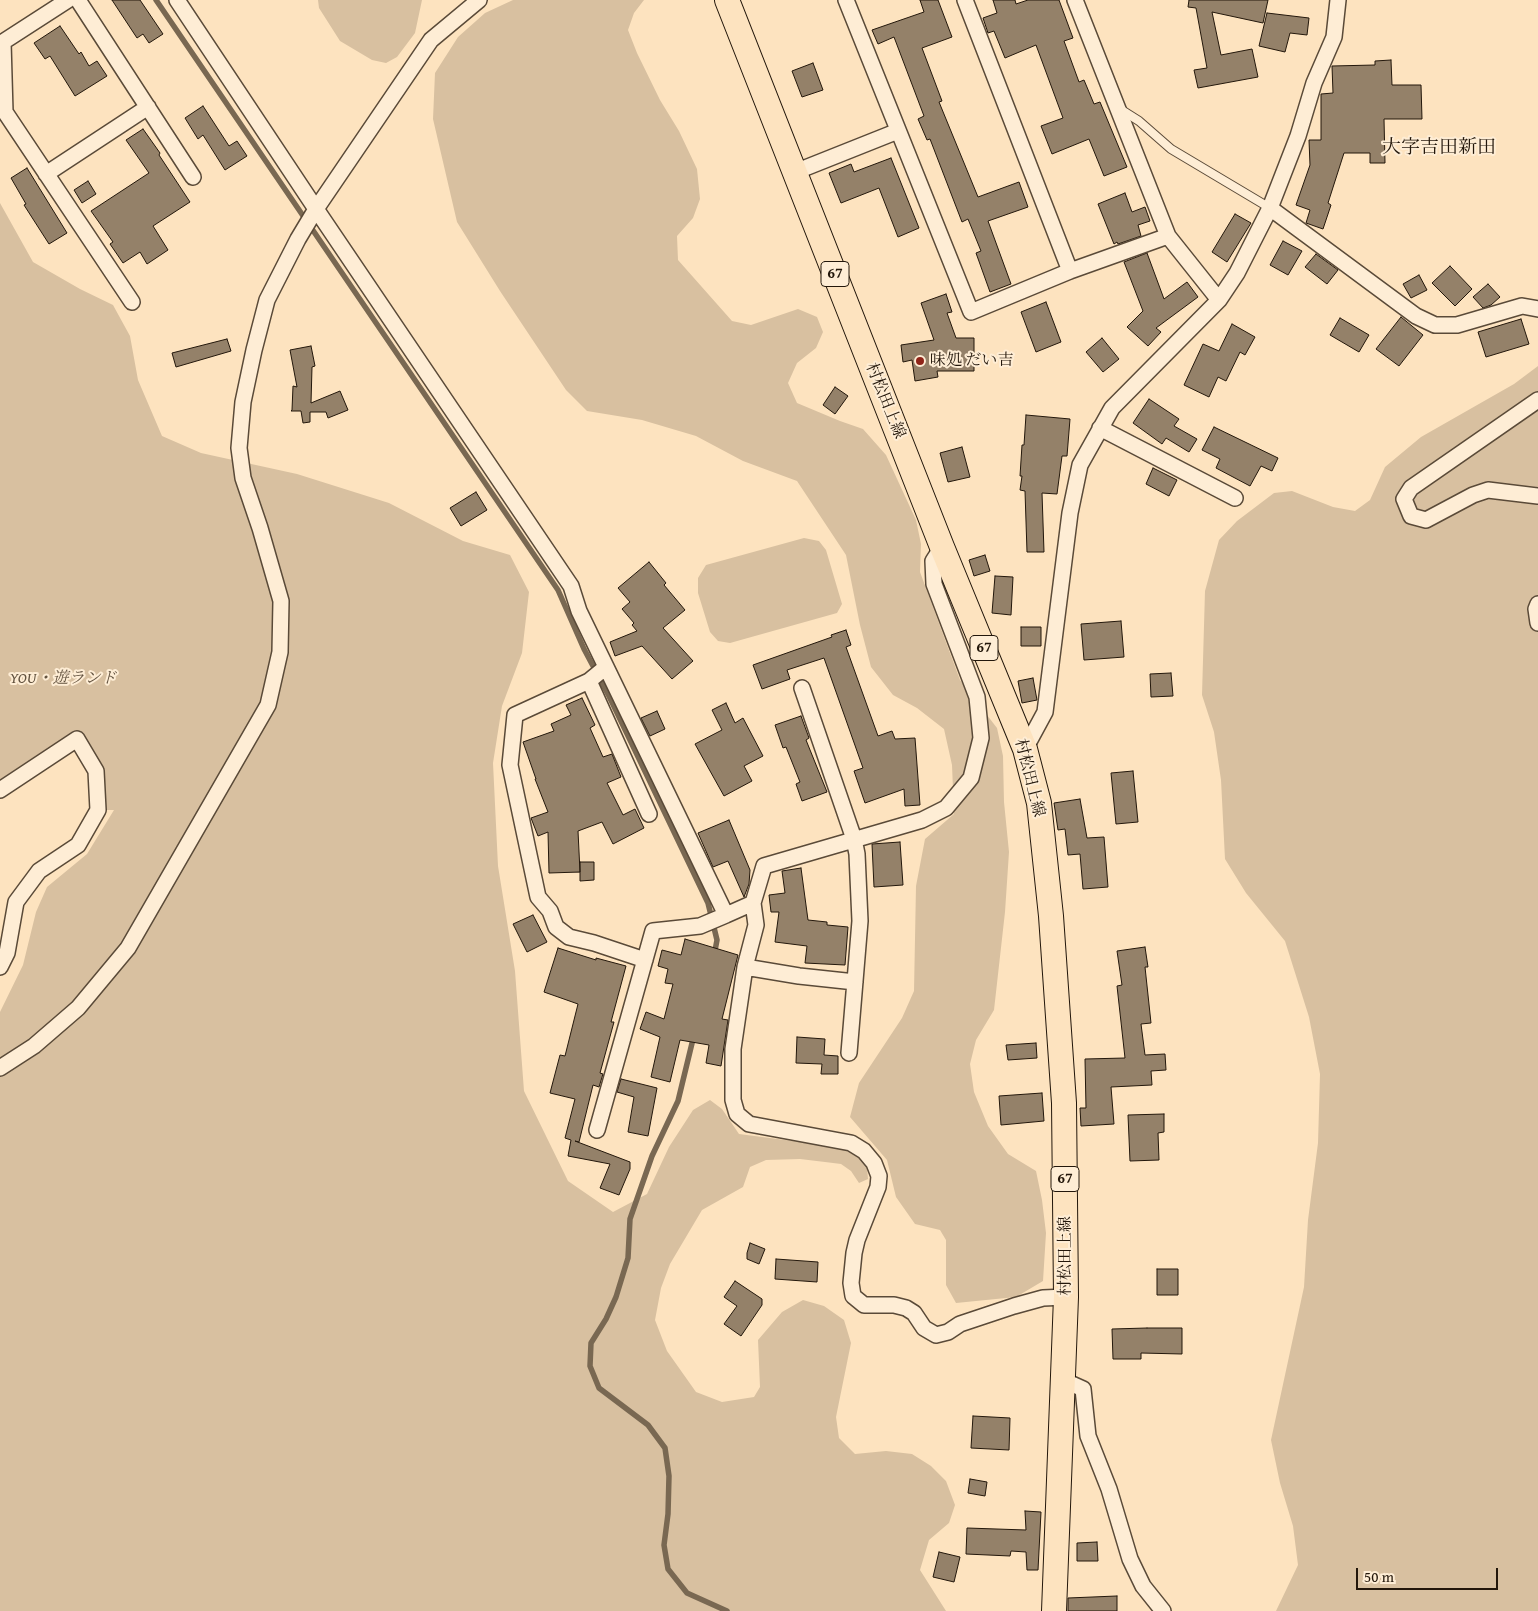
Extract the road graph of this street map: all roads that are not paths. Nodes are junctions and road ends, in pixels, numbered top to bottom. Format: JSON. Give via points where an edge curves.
{"nodes":[{"id":1,"x":68,"y":0,"type":"edge"},
{"id":2,"x":78,"y":0,"type":"edge"},
{"id":3,"x":178,"y":0,"type":"edge"},
{"id":4,"x":479,"y":0,"type":"edge"},
{"id":5,"x":727,"y":0,"type":"edge"},
{"id":6,"x":846,"y":0,"type":"edge"},
{"id":7,"x":965,"y":0,"type":"edge"},
{"id":8,"x":1075,"y":0,"type":"edge"},
{"id":9,"x":1338,"y":0,"type":"edge"},
{"id":10,"x":148,"y":107,"type":"junction"},
{"id":11,"x":1117,"y":108,"type":"junction"},
{"id":12,"x":898,"y":131,"type":"junction"},
{"id":13,"x":795,"y":172,"type":"junction"},
{"id":14,"x":46,"y":174,"type":"junction"},
{"id":15,"x":193,"y":177,"type":"dead end"},
{"id":16,"x":1270,"y":208,"type":"junction"},
{"id":17,"x":316,"y":209,"type":"junction"},
{"id":18,"x":1168,"y":236,"type":"junction"},
{"id":19,"x":1070,"y":272,"type":"junction"},
{"id":20,"x":1219,"y":300,"type":"junction"},
{"id":21,"x":132,"y":302,"type":"dead end"},
{"id":22,"x":1538,"y":309,"type":"edge"},
{"id":23,"x":1538,"y":400,"type":"edge"},
{"id":24,"x":1100,"y":428,"type":"junction"},
{"id":25,"x":1538,"y":496,"type":"edge"},
{"id":26,"x":1235,"y":498,"type":"dead end"},
{"id":27,"x":942,"y":547,"type":"junction"},
{"id":28,"x":1538,"y":604,"type":"edge"},
{"id":29,"x":1538,"y":624,"type":"edge"},
{"id":30,"x":606,"y":667,"type":"junction"},
{"id":31,"x":589,"y":682,"type":"junction"},
{"id":32,"x":802,"y":688,"type":"dead end"},
{"id":33,"x":1025,"y":749,"type":"junction"},
{"id":34,"x":0,"y":790,"type":"edge"},
{"id":35,"x":649,"y":814,"type":"dead end"},
{"id":36,"x":854,"y":839,"type":"junction"},
{"id":37,"x":753,"y":903,"type":"junction"},
{"id":38,"x":726,"y":915,"type":"junction"},
{"id":39,"x":645,"y":960,"type":"junction"},
{"id":40,"x":0,"y":967,"type":"edge"},
{"id":41,"x":745,"y":967,"type":"junction"},
{"id":42,"x":855,"y":982,"type":"junction"},
{"id":43,"x":849,"y":1053,"type":"dead end"},
{"id":44,"x":0,"y":1068,"type":"edge"},
{"id":45,"x":597,"y":1130,"type":"dead end"},
{"id":46,"x":1066,"y":1297,"type":"junction"},
{"id":47,"x":1063,"y":1380,"type":"junction"},
{"id":48,"x":1054,"y":1611,"type":"edge"},
{"id":49,"x":1163,"y":1611,"type":"edge"}],
"edges":[{"from":1,"to":14,"type":"street","via":[[3,42],[5,112]]},
{"from":2,"to":10,"type":"street"},
{"from":3,"to":17,"type":"street"},
{"from":4,"to":17,"type":"street","via":[[431,40]]},
{"from":5,"to":13,"type":"main road","name":"村松田上線","number":"67"},
{"from":6,"to":12,"type":"street"},
{"from":7,"to":19,"type":"street"},
{"from":8,"to":11,"type":"street"},
{"from":9,"to":16,"type":"street","via":[[1334,37],[1314,83],[1298,136]]},
{"from":10,"to":14,"type":"street"},
{"from":10,"to":15,"type":"street"},
{"from":11,"to":16,"type":"lane","via":[[1139,121],[1171,149]]},
{"from":11,"to":18,"type":"street"},
{"from":12,"to":13,"type":"street"},
{"from":12,"to":19,"type":"street","via":[[971,312]]},
{"from":13,"to":27,"type":"main road","name":"村松田上線","number":"67"},
{"from":14,"to":21,"type":"street"},
{"from":16,"to":20,"type":"street","via":[[1237,273]]},
{"from":16,"to":22,"type":"street","via":[[1416,316],[1435,324],[1457,325],[1522,306]]},
{"from":17,"to":30,"type":"street","via":[[572,586],[579,611]]},
{"from":17,"to":44,"type":"street","via":[[267,300],[243,402],[239,448],[243,478],[281,601],[280,652],[268,705],[128,948],[78,1008],[34,1046]]},
{"from":18,"to":19,"type":"street"},
{"from":18,"to":20,"type":"street"},
{"from":20,"to":24,"type":"street","via":[[1112,408]]},
{"from":23,"to":25,"type":"street","via":[[1411,488],[1404,500],[1411,516],[1426,520],[1488,490]]},
{"from":24,"to":26,"type":"street"},
{"from":24,"to":33,"type":"street","via":[[1080,465],[1070,513],[1045,712]]},
{"from":27,"to":33,"type":"main road","name":"村松田上線","number":"67"},
{"from":27,"to":36,"type":"street","via":[[933,560],[934,584],[977,697],[981,738],[971,778],[946,808],[922,820]]},
{"from":28,"to":29,"type":"street"},
{"from":30,"to":31,"type":"street"},
{"from":30,"to":38,"type":"street"},
{"from":31,"to":35,"type":"street"},
{"from":31,"to":39,"type":"street","via":[[515,715],[510,764],[538,897],[550,911],[556,927],[570,937]]},
{"from":32,"to":36,"type":"street"},
{"from":33,"to":46,"type":"main road","name":"村松田上線","number":"67","via":[[1039,803],[1051,916],[1064,1103]]},
{"from":34,"to":40,"type":"street","via":[[77,739],[96,772],[98,810],[78,845],[39,871],[16,902],[7,952]]},
{"from":36,"to":37,"type":"street","via":[[764,866]]},
{"from":36,"to":42,"type":"street","via":[[860,920]]},
{"from":37,"to":38,"type":"street"},
{"from":37,"to":41,"type":"street","via":[[756,925]]},
{"from":38,"to":39,"type":"street","via":[[700,926],[653,931]]},
{"from":39,"to":45,"type":"street"},
{"from":41,"to":42,"type":"street"},
{"from":41,"to":46,"type":"street","via":[[733,1049],[733,1100],[737,1114],[749,1124],[851,1143],[864,1151],[879,1176],[854,1252],[853,1296],[864,1305],[906,1308],[914,1313],[924,1328],[936,1335],[1014,1306],[1043,1298]]},
{"from":42,"to":43,"type":"street"},
{"from":46,"to":47,"type":"main road","name":"村松田上線","number":"67"},
{"from":47,"to":48,"type":"main road","name":"村松田上線","number":"67"},
{"from":47,"to":49,"type":"street","via":[[1083,1389],[1088,1436],[1109,1489],[1130,1559],[1144,1586]]}]}
